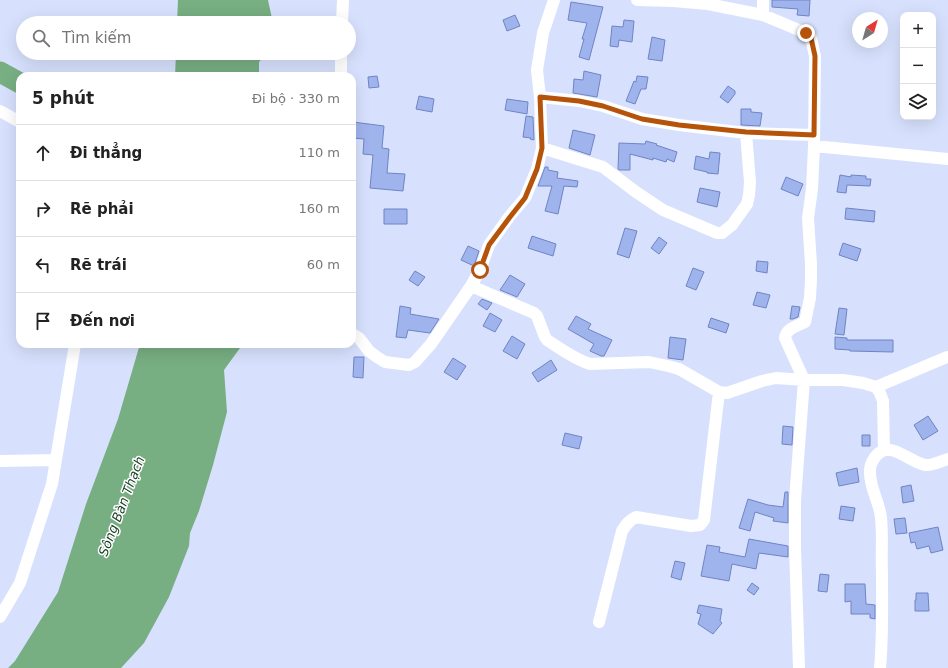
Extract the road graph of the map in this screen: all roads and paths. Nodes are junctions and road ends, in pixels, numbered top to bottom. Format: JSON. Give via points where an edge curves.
{"nodes":[{"id":1,"x":343,"y":0,"type":"edge"},
{"id":2,"x":554,"y":0,"type":"edge"},
{"id":3,"x":637,"y":0,"type":"edge"},
{"id":4,"x":763,"y":0,"type":"edge"},
{"id":5,"x":763,"y":15,"type":"junction"},
{"id":6,"x":342,"y":16,"type":"edge"},
{"id":7,"x":342,"y":60,"type":"edge"},
{"id":8,"x":341,"y":72,"type":"edge"},
{"id":9,"x":540,"y":97,"type":"junction"},
{"id":10,"x":0,"y":111,"type":"edge"},
{"id":11,"x":16,"y":120,"type":"edge"},
{"id":12,"x":746,"y":132,"type":"junction"},
{"id":13,"x":814,"y":140,"type":"junction"},
{"id":14,"x":542,"y":148,"type":"junction"},
{"id":15,"x":948,"y":160,"type":"edge"},
{"id":16,"x":471,"y":286,"type":"junction"},
{"id":17,"x":356,"y":336,"type":"edge"},
{"id":18,"x":74,"y":348,"type":"edge"},
{"id":19,"x":947,"y":357,"type":"dead end"},
{"id":20,"x":804,"y":380,"type":"junction"},
{"id":21,"x":876,"y":387,"type":"junction"},
{"id":22,"x":719,"y":392,"type":"junction"},
{"id":23,"x":884,"y":450,"type":"junction"},
{"id":24,"x":948,"y":458,"type":"edge"},
{"id":25,"x":56,"y":460,"type":"junction"},
{"id":26,"x":0,"y":461,"type":"edge"},
{"id":27,"x":0,"y":617,"type":"edge"},
{"id":28,"x":599,"y":622,"type":"dead end"},
{"id":29,"x":799,"y":668,"type":"edge"},
{"id":30,"x":880,"y":668,"type":"edge"}],
"edges":[{"from":1,"to":6,"type":"street"},
{"from":2,"to":9,"type":"street","via":[[538,59]]},
{"from":3,"to":5,"type":"street","via":[[708,4]]},
{"from":4,"to":5,"type":"street"},
{"from":5,"to":13,"type":"street","via":[[806,33],[811,38],[815,56]]},
{"from":7,"to":8,"type":"street"},
{"from":9,"to":12,"type":"street","via":[[603,106],[642,119]]},
{"from":9,"to":14,"type":"street"},
{"from":10,"to":11,"type":"street"},
{"from":12,"to":13,"type":"street"},
{"from":12,"to":14,"type":"street","via":[[750,182],[747,204],[732,225],[722,233],[663,210],[603,167]]},
{"from":13,"to":15,"type":"street"},
{"from":13,"to":20,"type":"street","via":[[808,218],[810,298],[805,322],[785,333]]},
{"from":14,"to":16,"type":"street","via":[[537,169],[525,198],[489,245]]},
{"from":16,"to":17,"type":"street","via":[[431,344],[409,365],[385,362],[369,351]]},
{"from":16,"to":22,"type":"street","via":[[534,313],[538,316],[547,340],[583,362],[649,362],[668,366],[679,369]]},
{"from":18,"to":25,"type":"street"},
{"from":19,"to":21,"type":"street"},
{"from":20,"to":21,"type":"street","via":[[843,380]]},
{"from":20,"to":22,"type":"street","via":[[776,378],[727,393]]},
{"from":20,"to":29,"type":"street","via":[[795,500]]},
{"from":21,"to":23,"type":"street","via":[[883,400]]},
{"from":22,"to":28,"type":"street","via":[[704,520],[700,525],[690,526],[636,517],[632,519],[622,531]]},
{"from":23,"to":24,"type":"street","via":[[895,451],[924,465]]},
{"from":23,"to":30,"type":"street","via":[[876,455],[870,470],[881,518]]},
{"from":25,"to":26,"type":"street"},
{"from":25,"to":27,"type":"street","via":[[52,484],[20,583]]}]}
